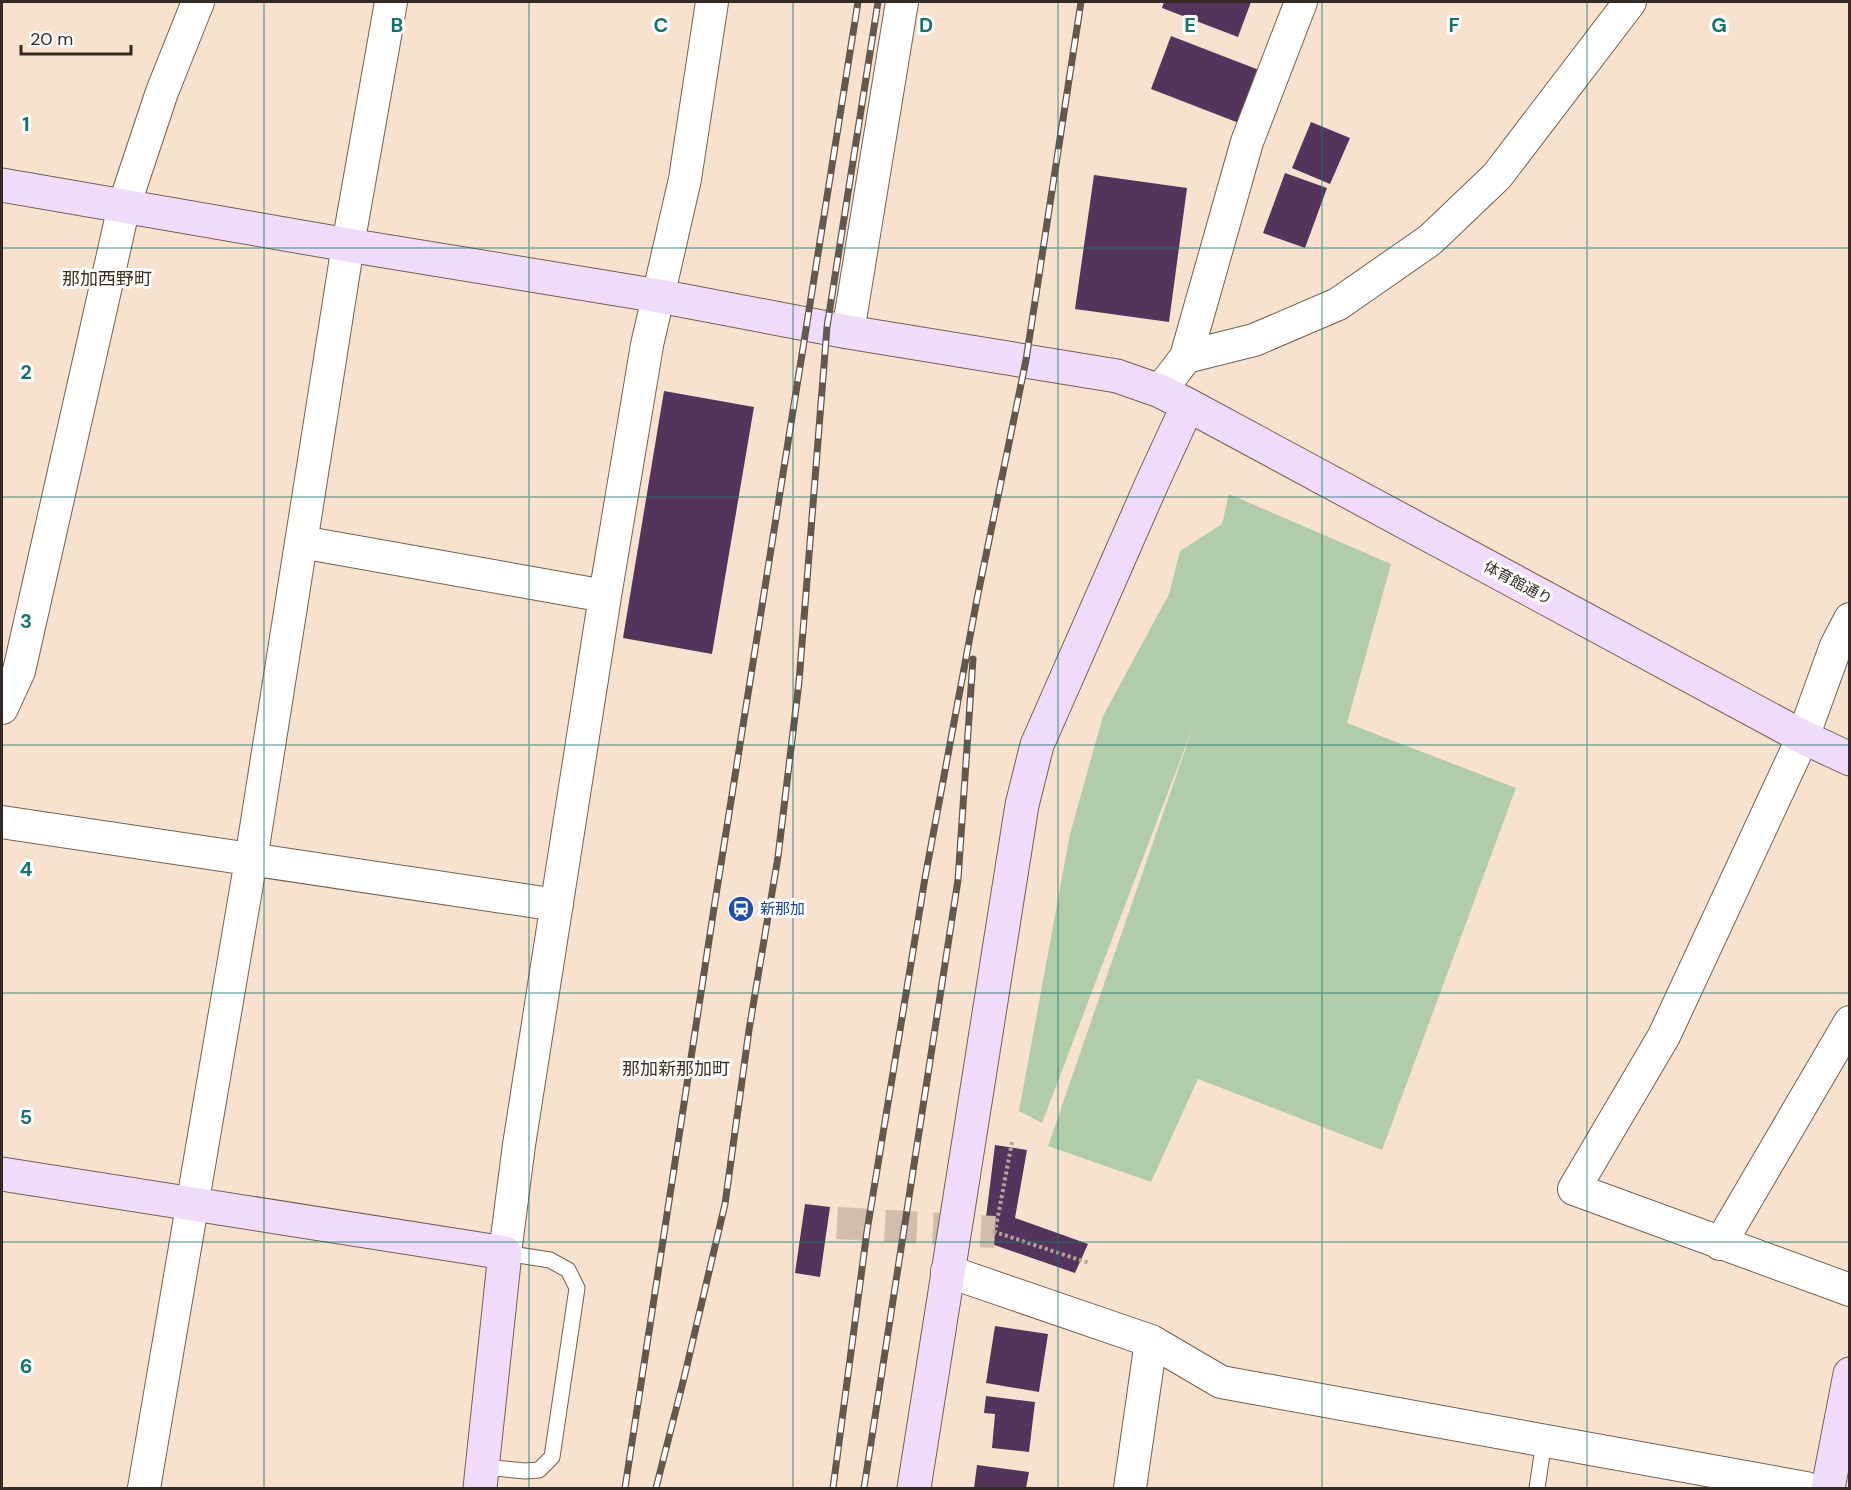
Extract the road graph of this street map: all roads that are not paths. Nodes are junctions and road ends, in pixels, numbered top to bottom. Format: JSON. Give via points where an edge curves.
{"nodes":[{"id":1,"x":198,"y":2,"type":"edge"},
{"id":2,"x":391,"y":2,"type":"edge"},
{"id":3,"x":712,"y":2,"type":"edge"},
{"id":4,"x":902,"y":2,"type":"edge"},
{"id":5,"x":1301,"y":2,"type":"edge"},
{"id":6,"x":1630,"y":2,"type":"edge"},
{"id":7,"x":2,"y":185,"type":"edge"},
{"id":8,"x":124,"y":206,"type":"junction"},
{"id":9,"x":348,"y":245,"type":"junction"},
{"id":10,"x":660,"y":296,"type":"junction"},
{"id":11,"x":848,"y":332,"type":"junction"},
{"id":12,"x":1186,"y":357,"type":"junction"},
{"id":13,"x":1174,"y":398,"type":"junction"},
{"id":14,"x":301,"y":542,"type":"junction"},
{"id":15,"x":605,"y":596,"type":"junction"},
{"id":16,"x":1850,"y":619,"type":"edge"},
{"id":17,"x":2,"y":708,"type":"edge"},
{"id":18,"x":1803,"y":736,"type":"junction"},
{"id":19,"x":1850,"y":759,"type":"edge"},
{"id":20,"x":2,"y":822,"type":"edge"},
{"id":21,"x":251,"y":860,"type":"junction"},
{"id":22,"x":557,"y":905,"type":"junction"},
{"id":23,"x":1850,"y":1022,"type":"edge"},
{"id":24,"x":2,"y":1174,"type":"edge"},
{"id":25,"x":193,"y":1205,"type":"junction"},
{"id":26,"x":1720,"y":1244,"type":"junction"},
{"id":27,"x":506,"y":1254,"type":"junction"},
{"id":28,"x":948,"y":1270,"type":"junction"},
{"id":29,"x":1850,"y":1290,"type":"edge"},
{"id":30,"x":1151,"y":1341,"type":"junction"},
{"id":31,"x":1850,"y":1374,"type":"edge"},
{"id":32,"x":1544,"y":1441,"type":"junction"},
{"id":33,"x":482,"y":1478,"type":"edge"},
{"id":34,"x":144,"y":1488,"type":"edge"},
{"id":35,"x":914,"y":1488,"type":"edge"},
{"id":36,"x":1130,"y":1488,"type":"edge"},
{"id":37,"x":1537,"y":1488,"type":"edge"},
{"id":38,"x":1806,"y":1488,"type":"edge"},
{"id":39,"x":1828,"y":1488,"type":"edge"}],
"edges":[{"from":1,"to":8,"type":"street","via":[[162,92]]},
{"from":2,"to":9,"type":"street"},
{"from":3,"to":10,"type":"street","via":[[685,179]]},
{"from":4,"to":11,"type":"street"},
{"from":5,"to":12,"type":"street","via":[[1247,142]]},
{"from":6,"to":12,"type":"street","via":[[1497,176],[1430,240],[1338,304],[1254,340]]},
{"from":7,"to":8,"type":"street","name":"体育館通り"},
{"from":8,"to":9,"type":"street","name":"体育館通り"},
{"from":8,"to":17,"type":"street","via":[[19,671]]},
{"from":9,"to":10,"type":"street","name":"体育館通り"},
{"from":9,"to":14,"type":"street"},
{"from":10,"to":11,"type":"street","name":"体育館通り"},
{"from":10,"to":15,"type":"street","via":[[647,345]]},
{"from":11,"to":13,"type":"street","name":"体育館通り","via":[[1117,376]]},
{"from":12,"to":13,"type":"street"},
{"from":13,"to":18,"type":"street","name":"体育館通り"},
{"from":13,"to":28,"type":"street","via":[[1153,481],[1036,745],[1022,805]]},
{"from":14,"to":15,"type":"street"},
{"from":14,"to":21,"type":"street"},
{"from":15,"to":22,"type":"street"},
{"from":16,"to":18,"type":"street"},
{"from":18,"to":19,"type":"street","name":"体育館通り"},
{"from":18,"to":26,"type":"street","via":[[1664,1036],[1574,1189]]},
{"from":20,"to":21,"type":"street"},
{"from":21,"to":22,"type":"street"},
{"from":21,"to":25,"type":"street"},
{"from":22,"to":27,"type":"street"},
{"from":23,"to":26,"type":"street"},
{"from":24,"to":25,"type":"street"},
{"from":25,"to":27,"type":"street"},
{"from":25,"to":34,"type":"street"},
{"from":26,"to":29,"type":"street"},
{"from":27,"to":33,"type":"street"},
{"from":27,"to":33,"type":"lane","via":[[550,1260],[568,1270],[577,1288],[552,1457],[539,1470]]},
{"from":28,"to":30,"type":"street"},
{"from":28,"to":35,"type":"street"},
{"from":30,"to":32,"type":"street","via":[[1221,1382]]},
{"from":30,"to":36,"type":"street"},
{"from":31,"to":39,"type":"street"},
{"from":32,"to":37,"type":"lane"},
{"from":32,"to":38,"type":"street"}]}
